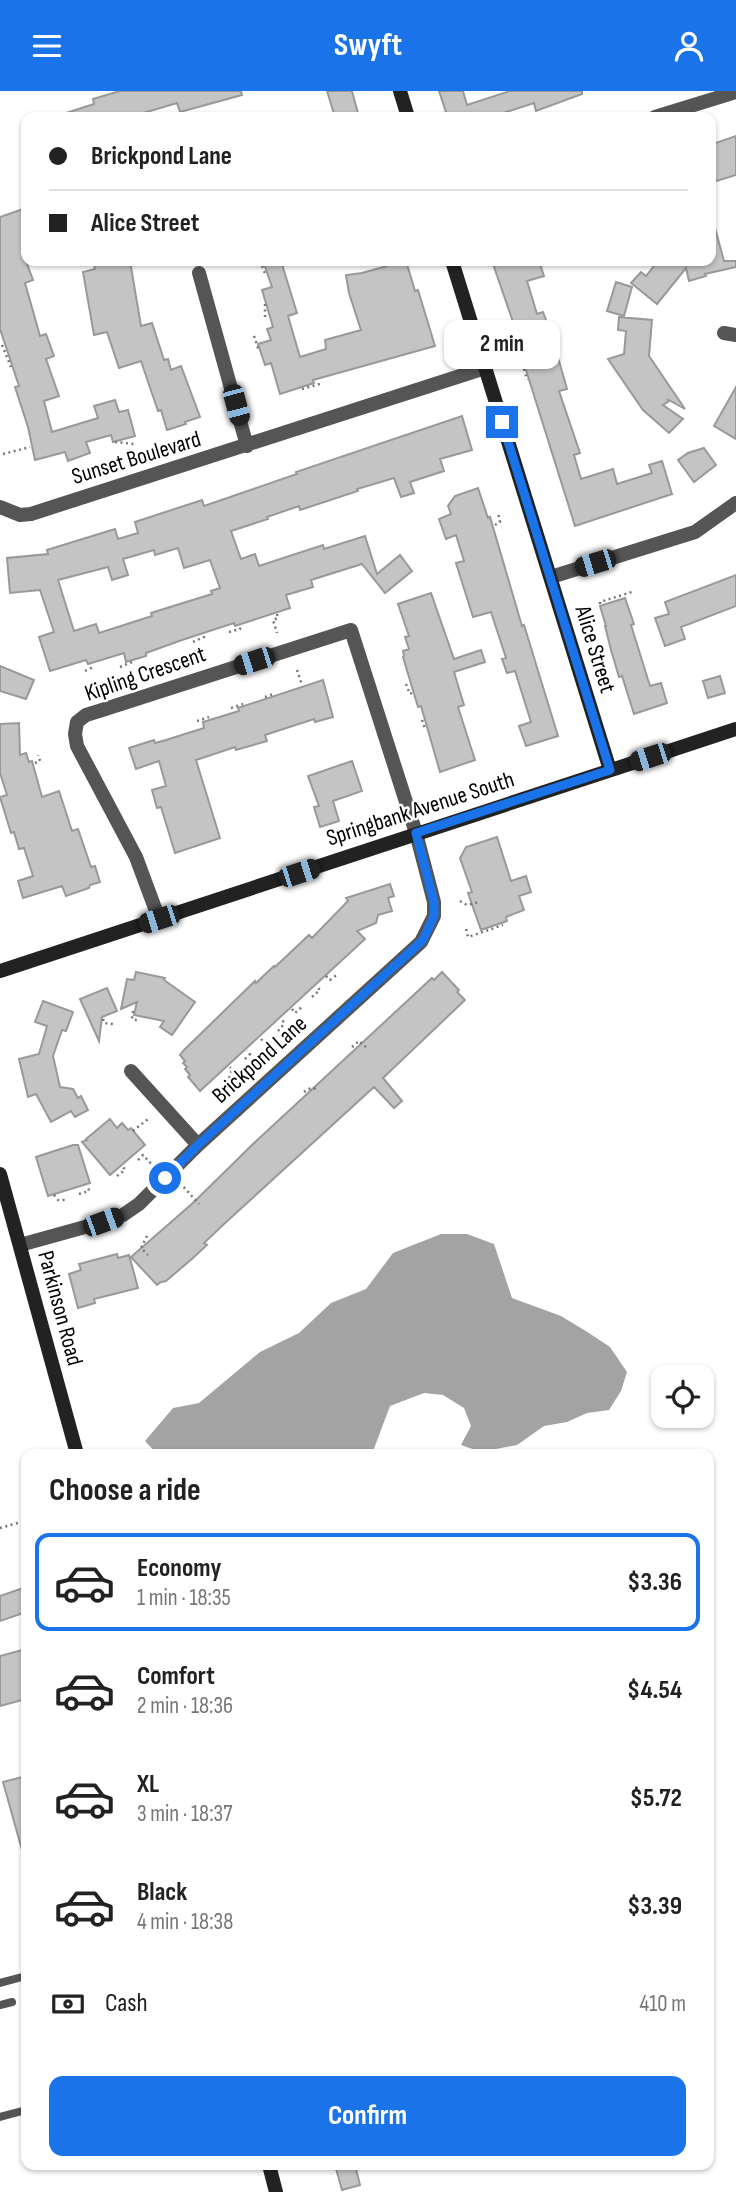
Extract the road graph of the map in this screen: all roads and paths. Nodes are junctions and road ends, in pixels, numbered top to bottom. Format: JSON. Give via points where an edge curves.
{"nodes":[{"id":1,"x":400,"y":91,"type":"edge"},
{"id":2,"x":736,"y":92,"type":"edge"},
{"id":3,"x":406,"y":112,"type":"edge"},
{"id":4,"x":671,"y":112,"type":"edge"},
{"id":5,"x":262,"y":266,"type":"edge"},
{"id":6,"x":454,"y":266,"type":"edge"},
{"id":7,"x":200,"y":273,"type":"dead end"},
{"id":8,"x":266,"y":276,"type":"dead end"},
{"id":9,"x":265,"y":304,"type":"dead end"},
{"id":10,"x":265,"y":317,"type":"dead end"},
{"id":11,"x":254,"y":336,"type":"dead end"},
{"id":12,"x":2,"y":345,"type":"dead end"},
{"id":13,"x":258,"y":351,"type":"dead end"},
{"id":14,"x":11,"y":367,"type":"dead end"},
{"id":15,"x":485,"y":368,"type":"junction"},
{"id":16,"x":524,"y":369,"type":"dead end"},
{"id":17,"x":527,"y":380,"type":"dead end"},
{"id":18,"x":323,"y":383,"type":"dead end"},
{"id":19,"x":302,"y":389,"type":"dead end"},
{"id":20,"x":115,"y":442,"type":"dead end"},
{"id":21,"x":134,"y":444,"type":"dead end"},
{"id":22,"x":247,"y":446,"type":"junction"},
{"id":23,"x":30,"y":447,"type":"dead end"},
{"id":24,"x":3,"y":454,"type":"dead end"},
{"id":25,"x":736,"y":503,"type":"edge"},
{"id":26,"x":0,"y":507,"type":"edge"},
{"id":27,"x":498,"y":513,"type":"dead end"},
{"id":28,"x":495,"y":525,"type":"dead end"},
{"id":29,"x":551,"y":577,"type":"junction"},
{"id":30,"x":632,"y":592,"type":"dead end"},
{"id":31,"x":600,"y":604,"type":"dead end"},
{"id":32,"x":277,"y":614,"type":"dead end"},
{"id":33,"x":240,"y":626,"type":"dead end"},
{"id":34,"x":229,"y":632,"type":"dead end"},
{"id":35,"x":277,"y":633,"type":"dead end"},
{"id":36,"x":202,"y":634,"type":"dead end"},
{"id":37,"x":193,"y":642,"type":"dead end"},
{"id":38,"x":132,"y":662,"type":"dead end"},
{"id":39,"x":92,"y":665,"type":"dead end"},
{"id":40,"x":120,"y":667,"type":"dead end"},
{"id":41,"x":297,"y":670,"type":"dead end"},
{"id":42,"x":85,"y":671,"type":"dead end"},
{"id":43,"x":406,"y":684,"type":"dead end"},
{"id":44,"x":302,"y":685,"type":"dead end"},
{"id":45,"x":412,"y":693,"type":"dead end"},
{"id":46,"x":273,"y":694,"type":"dead end"},
{"id":47,"x":265,"y":697,"type":"dead end"},
{"id":48,"x":243,"y":704,"type":"dead end"},
{"id":49,"x":232,"y":708,"type":"dead end"},
{"id":50,"x":209,"y":717,"type":"dead end"},
{"id":51,"x":422,"y":720,"type":"dead end"},
{"id":52,"x":197,"y":721,"type":"dead end"},
{"id":53,"x":425,"y":729,"type":"dead end"},
{"id":54,"x":736,"y":729,"type":"edge"},
{"id":55,"x":38,"y":755,"type":"dead end"},
{"id":56,"x":35,"y":763,"type":"dead end"},
{"id":57,"x":610,"y":770,"type":"junction"},
{"id":58,"x":416,"y":833,"type":"junction"},
{"id":59,"x":460,"y":901,"type":"dead end"},
{"id":60,"x":479,"y":902,"type":"dead end"},
{"id":61,"x":159,"y":919,"type":"junction"},
{"id":62,"x":503,"y":925,"type":"dead end"},
{"id":63,"x":466,"y":929,"type":"dead end"},
{"id":64,"x":0,"y":971,"type":"edge"},
{"id":65,"x":338,"y":974,"type":"dead end"},
{"id":66,"x":326,"y":976,"type":"dead end"},
{"id":67,"x":317,"y":986,"type":"dead end"},
{"id":68,"x":312,"y":997,"type":"dead end"},
{"id":69,"x":303,"y":1006,"type":"dead end"},
{"id":70,"x":292,"y":1009,"type":"dead end"},
{"id":71,"x":133,"y":1011,"type":"dead end"},
{"id":72,"x":282,"y":1018,"type":"dead end"},
{"id":73,"x":103,"y":1019,"type":"dead end"},
{"id":74,"x":140,"y":1021,"type":"dead end"},
{"id":75,"x":113,"y":1024,"type":"dead end"},
{"id":76,"x":278,"y":1031,"type":"dead end"},
{"id":77,"x":261,"y":1039,"type":"dead end"},
{"id":78,"x":352,"y":1047,"type":"dead end"},
{"id":79,"x":368,"y":1049,"type":"dead end"},
{"id":80,"x":247,"y":1051,"type":"dead end"},
{"id":81,"x":272,"y":1052,"type":"dead end"},
{"id":82,"x":245,"y":1059,"type":"dead end"},
{"id":83,"x":230,"y":1067,"type":"dead end"},
{"id":84,"x":131,"y":1071,"type":"dead end"},
{"id":85,"x":229,"y":1078,"type":"dead end"},
{"id":86,"x":304,"y":1092,"type":"dead end"},
{"id":87,"x":318,"y":1092,"type":"dead end"},
{"id":88,"x":148,"y":1119,"type":"dead end"},
{"id":89,"x":134,"y":1131,"type":"dead end"},
{"id":90,"x":198,"y":1145,"type":"junction"},
{"id":91,"x":138,"y":1160,"type":"dead end"},
{"id":92,"x":122,"y":1165,"type":"dead end"},
{"id":93,"x":0,"y":1174,"type":"edge"},
{"id":94,"x":168,"y":1176,"type":"junction"},
{"id":95,"x":117,"y":1177,"type":"dead end"},
{"id":96,"x":88,"y":1185,"type":"dead end"},
{"id":97,"x":79,"y":1194,"type":"dead end"},
{"id":98,"x":54,"y":1195,"type":"dead end"},
{"id":99,"x":66,"y":1200,"type":"dead end"},
{"id":100,"x":200,"y":1204,"type":"dead end"},
{"id":101,"x":147,"y":1236,"type":"dead end"},
{"id":102,"x":20,"y":1245,"type":"junction"},
{"id":103,"x":148,"y":1255,"type":"dead end"},
{"id":104,"x":76,"y":1449,"type":"edge"},
{"id":105,"x":21,"y":1522,"type":"edge"},
{"id":106,"x":0,"y":1528,"type":"edge"},
{"id":107,"x":21,"y":1977,"type":"edge"},
{"id":108,"x":0,"y":1983,"type":"edge"},
{"id":109,"x":12,"y":2002,"type":"dead end"},
{"id":110,"x":0,"y":2005,"type":"edge"},
{"id":111,"x":21,"y":2111,"type":"edge"},
{"id":112,"x":0,"y":2117,"type":"edge"},
{"id":113,"x":270,"y":2170,"type":"edge"},
{"id":114,"x":276,"y":2192,"type":"edge"}],
"edges":[{"from":1,"to":3,"type":"main road"},
{"from":2,"to":4,"type":"street"},
{"from":5,"to":8,"type":"path"},
{"from":6,"to":15,"type":"main road","name":"Alice Street"},
{"from":7,"to":22,"type":"street"},
{"from":9,"to":10,"type":"path"},
{"from":11,"to":13,"type":"path"},
{"from":12,"to":14,"type":"path"},
{"from":15,"to":22,"type":"street","name":"Sunset Boulevard"},
{"from":15,"to":29,"type":"main road","name":"Alice Street"},
{"from":16,"to":17,"type":"path"},
{"from":18,"to":19,"type":"path"},
{"from":20,"to":21,"type":"path"},
{"from":22,"to":26,"type":"street","name":"Sunset Boulevard","via":[[31,514]]},
{"from":23,"to":24,"type":"path"},
{"from":25,"to":29,"type":"street","via":[[695,533]]},
{"from":27,"to":28,"type":"path","via":[[500,521]]},
{"from":29,"to":57,"type":"main road","name":"Alice Street"},
{"from":30,"to":31,"type":"path"},
{"from":32,"to":35,"type":"path","via":[[273,619]]},
{"from":33,"to":34,"type":"path"},
{"from":36,"to":37,"type":"path","via":[[204,637]]},
{"from":38,"to":40,"type":"path"},
{"from":39,"to":42,"type":"path"},
{"from":41,"to":44,"type":"path"},
{"from":43,"to":45,"type":"path"},
{"from":46,"to":47,"type":"path"},
{"from":48,"to":49,"type":"path"},
{"from":50,"to":52,"type":"path"},
{"from":51,"to":53,"type":"path"},
{"from":54,"to":57,"type":"main road","name":"Springbank Avenue South"},
{"from":55,"to":56,"type":"path","via":[[40,761]]},
{"from":57,"to":58,"type":"main road","name":"Springbank Avenue South"},
{"from":58,"to":61,"type":"main road","name":"Springbank Avenue South"},
{"from":58,"to":61,"type":"street","name":"Kipling Crescent","via":[[351,630],[86,715],[77,722],[77,746],[136,857]]},
{"from":58,"to":90,"type":"street","name":"Brickpond Lane","via":[[434,902],[434,916],[423,940]]},
{"from":59,"to":60,"type":"path","via":[[467,905]]},
{"from":61,"to":64,"type":"main road","name":"Springbank Avenue South"},
{"from":62,"to":63,"type":"path","via":[[468,937]]},
{"from":65,"to":66,"type":"path","via":[[330,980]]},
{"from":67,"to":68,"type":"path","via":[[320,990]]},
{"from":69,"to":70,"type":"path","via":[[295,1013]]},
{"from":71,"to":74,"type":"path","via":[[132,1019]]},
{"from":72,"to":76,"type":"path","via":[[284,1024]]},
{"from":73,"to":75,"type":"path"},
{"from":77,"to":81,"type":"path"},
{"from":78,"to":79,"type":"path","via":[[359,1041]]},
{"from":80,"to":82,"type":"path","via":[[250,1054]]},
{"from":83,"to":85,"type":"path"},
{"from":84,"to":90,"type":"street"},
{"from":86,"to":87,"type":"path","via":[[314,1088]]},
{"from":88,"to":89,"type":"path"},
{"from":90,"to":94,"type":"street","name":"Brickpond Lane"},
{"from":91,"to":94,"type":"path","via":[[143,1155]]},
{"from":92,"to":95,"type":"path","via":[[125,1170]]},
{"from":93,"to":102,"type":"main road","name":"Parkinson Road"},
{"from":94,"to":100,"type":"path"},
{"from":94,"to":102,"type":"street","name":"Brickpond Lane","via":[[123,1215]]},
{"from":96,"to":97,"type":"path","via":[[89,1191]]},
{"from":98,"to":99,"type":"path"},
{"from":101,"to":103,"type":"path","via":[[141,1248]]},
{"from":102,"to":104,"type":"main road","name":"Parkinson Road"},
{"from":105,"to":106,"type":"path"},
{"from":107,"to":108,"type":"lane"},
{"from":109,"to":110,"type":"lane"},
{"from":111,"to":112,"type":"lane"},
{"from":113,"to":114,"type":"main road"}]}
